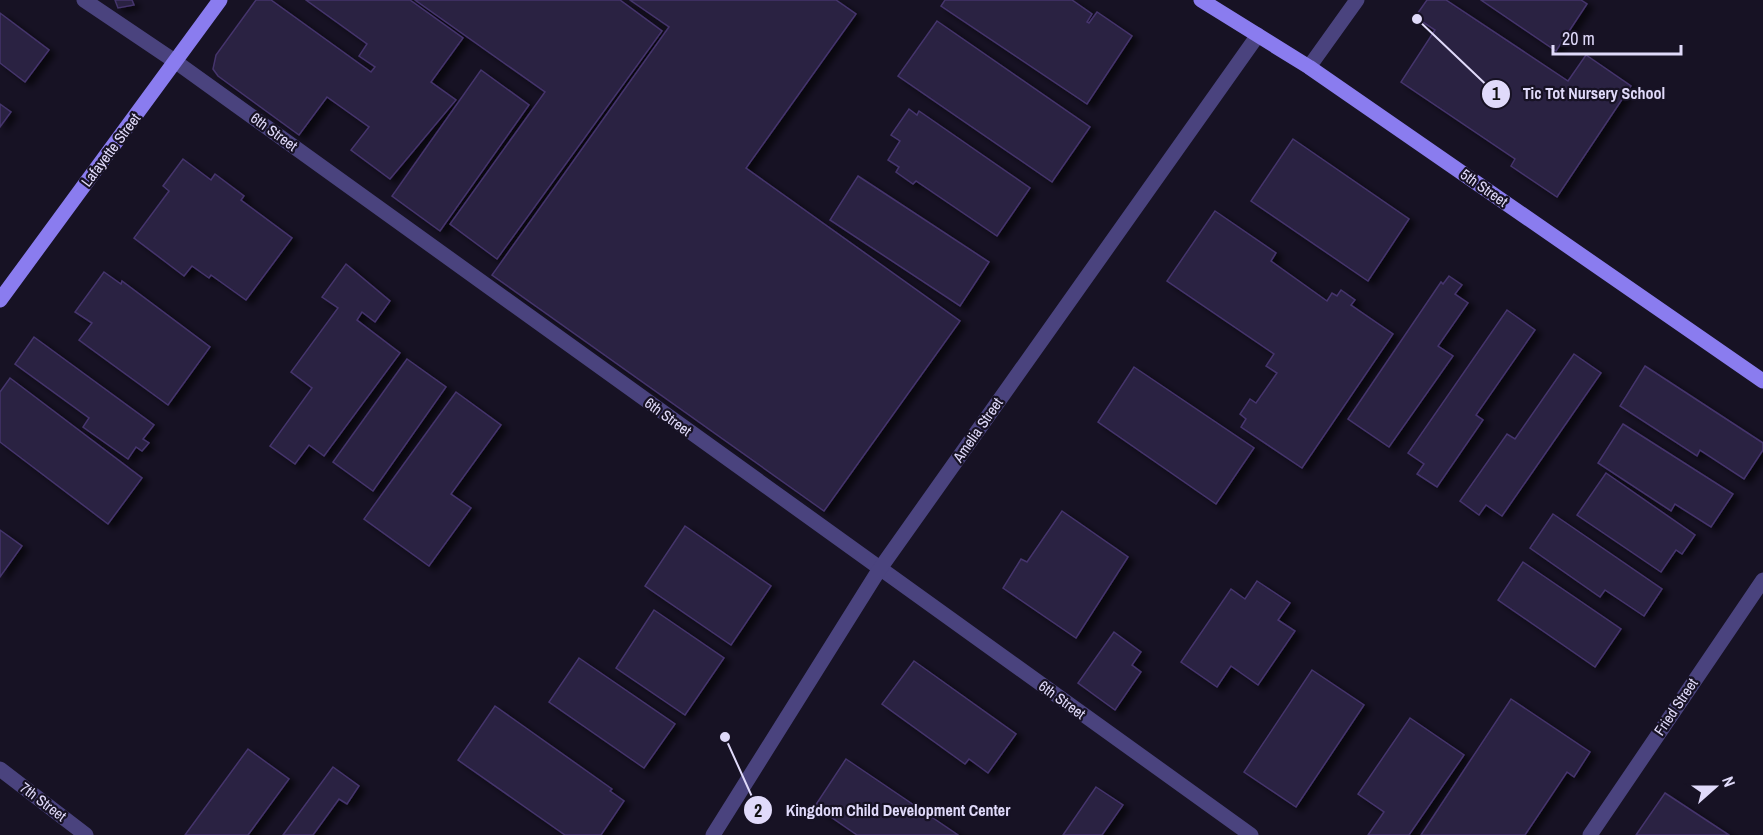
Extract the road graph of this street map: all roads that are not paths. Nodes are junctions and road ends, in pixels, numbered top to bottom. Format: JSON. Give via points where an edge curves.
{"nodes":[{"id":1,"x":84,"y":0,"type":"edge"},
{"id":2,"x":220,"y":0,"type":"edge"},
{"id":3,"x":1201,"y":0,"type":"edge"},
{"id":4,"x":1357,"y":0,"type":"edge"},
{"id":5,"x":1258,"y":35,"type":"junction"},
{"id":6,"x":176,"y":62,"type":"junction"},
{"id":7,"x":1309,"y":67,"type":"junction"},
{"id":8,"x":0,"y":300,"type":"edge"},
{"id":9,"x":1763,"y":381,"type":"edge"},
{"id":10,"x":879,"y":570,"type":"junction"},
{"id":11,"x":1763,"y":580,"type":"edge"},
{"id":12,"x":0,"y":769,"type":"edge"},
{"id":13,"x":86,"y":835,"type":"edge"},
{"id":14,"x":713,"y":835,"type":"edge"},
{"id":15,"x":1251,"y":835,"type":"edge"},
{"id":16,"x":1590,"y":835,"type":"edge"}],
"edges":[{"from":1,"to":6,"type":"street","name":"6th Street"},
{"from":2,"to":6,"type":"main road","name":"Lafayette Street"},
{"from":3,"to":5,"type":"main road","name":"5th Street"},
{"from":4,"to":7,"type":"street"},
{"from":5,"to":7,"type":"main road","name":"5th Street"},
{"from":5,"to":10,"type":"street","name":"Amelia Street"},
{"from":6,"to":8,"type":"main road","name":"Lafayette Street"},
{"from":6,"to":10,"type":"street","name":"6th Street"},
{"from":7,"to":9,"type":"main road","name":"5th Street"},
{"from":10,"to":14,"type":"street","name":"Amelia Street"},
{"from":10,"to":15,"type":"street","name":"6th Street"},
{"from":11,"to":16,"type":"street","name":"Fried Street"},
{"from":12,"to":13,"type":"street","name":"7th Street"}]}
